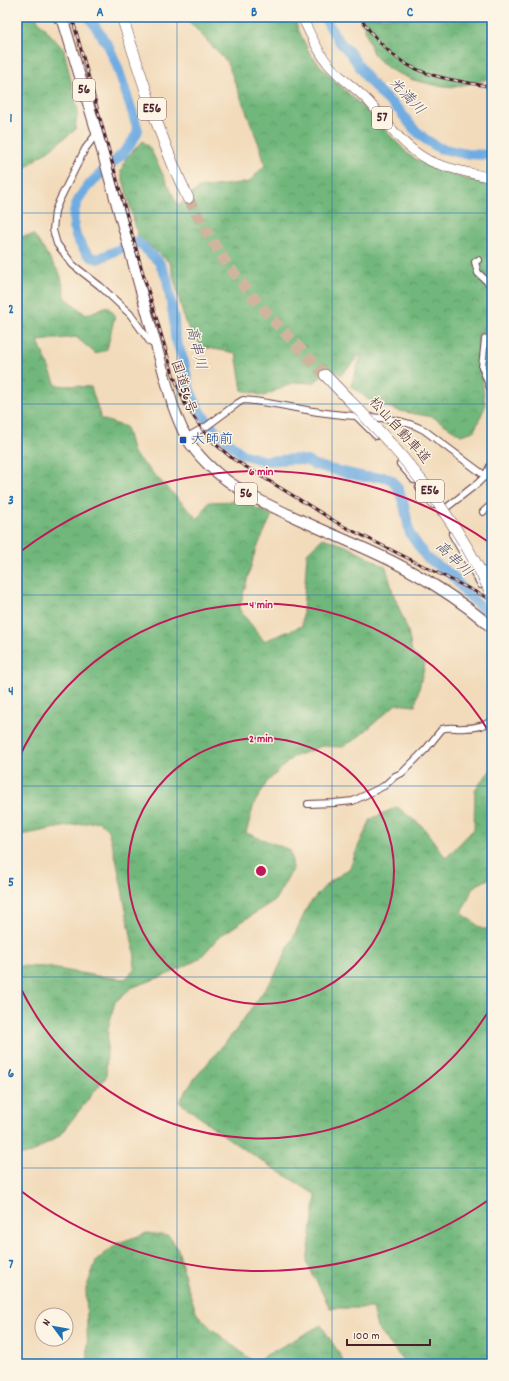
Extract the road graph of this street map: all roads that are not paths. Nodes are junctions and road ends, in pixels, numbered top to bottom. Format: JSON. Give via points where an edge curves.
{"nodes":[{"id":1,"x":54,"y":17,"type":"edge"},
{"id":2,"x":122,"y":17,"type":"edge"},
{"id":3,"x":302,"y":17,"type":"edge"},
{"id":4,"x":64,"y":21,"type":"edge"},
{"id":5,"x":97,"y":133,"type":"junction"},
{"id":6,"x":492,"y":178,"type":"edge"},
{"id":7,"x":188,"y":198,"type":"tunnel mouth"},
{"id":8,"x":478,"y":260,"type":"dead end"},
{"id":9,"x":492,"y":286,"type":"edge"},
{"id":10,"x":492,"y":341,"type":"edge"},
{"id":11,"x":156,"y":346,"type":"junction"},
{"id":12,"x":325,"y":375,"type":"tunnel mouth"},
{"id":13,"x":492,"y":393,"type":"edge"},
{"id":14,"x":356,"y":416,"type":"junction"},
{"id":15,"x":187,"y":437,"type":"junction"},
{"id":16,"x":492,"y":462,"type":"edge"},
{"id":17,"x":485,"y":476,"type":"junction"},
{"id":18,"x":492,"y":481,"type":"edge"},
{"id":19,"x":492,"y":504,"type":"edge"},
{"id":20,"x":483,"y":512,"type":"dead end"},
{"id":21,"x":439,"y":514,"type":"junction"},
{"id":22,"x":481,"y":585,"type":"dead end"},
{"id":23,"x":492,"y":595,"type":"edge"},
{"id":24,"x":492,"y":628,"type":"edge"},
{"id":25,"x":492,"y":721,"type":"edge"},
{"id":26,"x":308,"y":804,"type":"dead end"}],
"edges":[{"from":1,"to":4,"type":"street"},
{"from":2,"to":7,"type":"highway","number":"E56","via":[[159,131]]},
{"from":3,"to":6,"type":"main road","number":"57","via":[[328,63],[369,102],[413,151],[440,164]]},
{"from":4,"to":5,"type":"highway","name":"国道56号","number":"56"},
{"from":5,"to":11,"type":"highway","name":"国道56号","number":"56"},
{"from":5,"to":11,"type":"street","via":[[85,149],[59,201],[53,220],[53,230],[57,244],[73,265],[130,314],[150,342]]},
{"from":8,"to":9,"type":"street","via":[[475,262],[478,273]]},
{"from":10,"to":13,"type":"street","via":[[485,339],[482,367]]},
{"from":11,"to":15,"type":"highway","name":"国道56号","number":"56","via":[[173,406]]},
{"from":12,"to":23,"type":"highway","name":"松山自動車道","number":"E56","bridge":true,"via":[[378,428],[424,482],[462,540]]},
{"from":14,"to":15,"type":"street","via":[[243,400]]},
{"from":14,"to":17,"type":"street","via":[[400,420],[412,424],[424,430]]},
{"from":14,"to":21,"type":"street","via":[[376,435]]},
{"from":15,"to":24,"type":"highway","name":"国道56号","number":"56","via":[[217,472],[247,494],[396,563],[442,591]]},
{"from":16,"to":17,"type":"street"},
{"from":17,"to":18,"type":"street"},
{"from":17,"to":21,"type":"street"},
{"from":19,"to":20,"type":"street"},
{"from":21,"to":22,"type":"street"},
{"from":25,"to":26,"type":"street","via":[[486,725],[442,729],[402,773],[384,786],[353,801]]}]}
